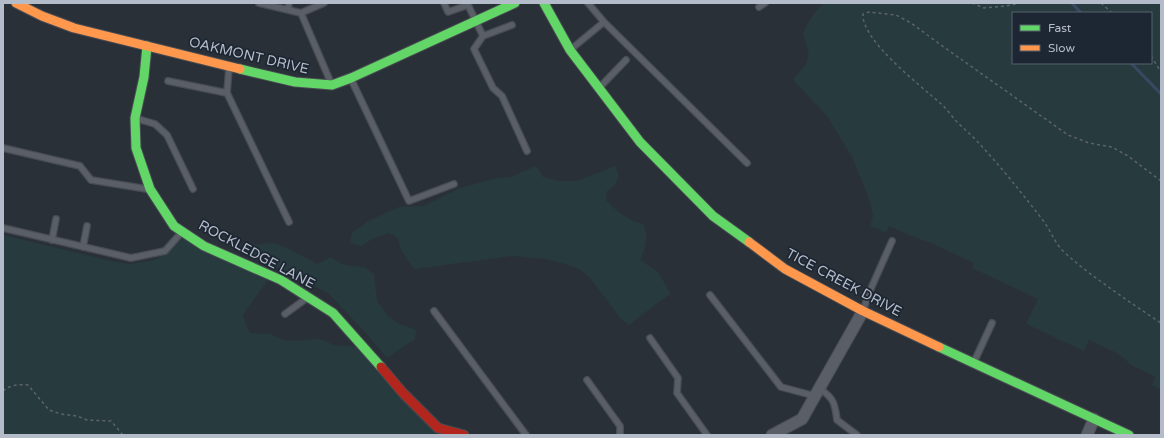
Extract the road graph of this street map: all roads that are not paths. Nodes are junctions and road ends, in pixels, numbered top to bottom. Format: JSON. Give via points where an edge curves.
{"nodes":[{"id":1,"x":16,"y":3,"type":"edge"},
{"id":2,"x":259,"y":3,"type":"edge"},
{"id":3,"x":289,"y":3,"type":"edge"},
{"id":4,"x":324,"y":3,"type":"edge"},
{"id":5,"x":444,"y":3,"type":"edge"},
{"id":6,"x":515,"y":3,"type":"edge"},
{"id":7,"x":544,"y":3,"type":"edge"},
{"id":8,"x":588,"y":3,"type":"edge"},
{"id":9,"x":765,"y":3,"type":"edge"},
{"id":10,"x":470,"y":4,"type":"edge"},
{"id":11,"x":759,"y":7,"type":"dead end"},
{"id":12,"x":288,"y":10,"type":"junction"},
{"id":13,"x":301,"y":13,"type":"junction"},
{"id":14,"x":475,"y":20,"type":"junction"},
{"id":15,"x":604,"y":22,"type":"junction"},
{"id":16,"x":512,"y":25,"type":"dead end"},
{"id":17,"x":483,"y":36,"type":"junction"},
{"id":18,"x":147,"y":46,"type":"junction"},
{"id":19,"x":570,"y":50,"type":"junction"},
{"id":20,"x":626,"y":60,"type":"dead end"},
{"id":21,"x":229,"y":66,"type":"junction"},
{"id":22,"x":351,"y":78,"type":"junction"},
{"id":23,"x":168,"y":81,"type":"dead end"},
{"id":24,"x":332,"y":85,"type":"junction"},
{"id":25,"x":599,"y":88,"type":"junction"},
{"id":26,"x":227,"y":93,"type":"junction"},
{"id":27,"x":135,"y":118,"type":"junction"},
{"id":28,"x":3,"y":148,"type":"edge"},
{"id":29,"x":527,"y":151,"type":"dead end"},
{"id":30,"x":747,"y":163,"type":"dead end"},
{"id":31,"x":454,"y":184,"type":"dead end"},
{"id":32,"x":150,"y":189,"type":"junction"},
{"id":33,"x":193,"y":189,"type":"dead end"},
{"id":34,"x":56,"y":219,"type":"dead end"},
{"id":35,"x":289,"y":222,"type":"dead end"},
{"id":36,"x":87,"y":226,"type":"dead end"},
{"id":37,"x":3,"y":228,"type":"edge"},
{"id":38,"x":182,"y":232,"type":"junction"},
{"id":39,"x":52,"y":240,"type":"junction"},
{"id":40,"x":892,"y":241,"type":"dead end"},
{"id":41,"x":83,"y":247,"type":"junction"},
{"id":42,"x":710,"y":295,"type":"dead end"},
{"id":43,"x":308,"y":298,"type":"junction"},
{"id":44,"x":434,"y":311,"type":"dead end"},
{"id":45,"x":863,"y":311,"type":"junction"},
{"id":46,"x":285,"y":314,"type":"dead end"},
{"id":47,"x":992,"y":323,"type":"dead end"},
{"id":48,"x":650,"y":338,"type":"dead end"},
{"id":49,"x":974,"y":362,"type":"junction"},
{"id":50,"x":587,"y":380,"type":"dead end"},
{"id":51,"x":818,"y":392,"type":"junction"},
{"id":52,"x":1094,"y":419,"type":"junction"},
{"id":53,"x":464,"y":435,"type":"edge"},
{"id":54,"x":526,"y":435,"type":"edge"},
{"id":55,"x":620,"y":435,"type":"edge"},
{"id":56,"x":707,"y":435,"type":"edge"},
{"id":57,"x":772,"y":435,"type":"edge"},
{"id":58,"x":857,"y":435,"type":"edge"},
{"id":59,"x":1087,"y":435,"type":"edge"},
{"id":60,"x":1129,"y":435,"type":"edge"}],
"edges":[{"from":1,"to":18,"type":"street","name":"OAKMONT DRIVE","via":[[74,28]]},
{"from":2,"to":12,"type":"lane"},
{"from":3,"to":12,"type":"lane"},
{"from":4,"to":13,"type":"lane"},
{"from":5,"to":10,"type":"lane","via":[[448,12]]},
{"from":6,"to":14,"type":"street","name":"OAKMONT DRIVE"},
{"from":7,"to":19,"type":"street","name":"TICE CREEK DRIVE"},
{"from":8,"to":15,"type":"lane"},
{"from":9,"to":11,"type":"lane"},
{"from":10,"to":14,"type":"lane"},
{"from":12,"to":13,"type":"lane"},
{"from":13,"to":24,"type":"lane"},
{"from":14,"to":17,"type":"lane"},
{"from":14,"to":22,"type":"street","name":"OAKMONT DRIVE"},
{"from":15,"to":19,"type":"lane"},
{"from":15,"to":30,"type":"lane"},
{"from":16,"to":17,"type":"lane"},
{"from":17,"to":29,"type":"lane","via":[[474,49],[493,88],[502,96]]},
{"from":18,"to":21,"type":"street","name":"OAKMONT DRIVE"},
{"from":18,"to":27,"type":"street","name":"ROCKLEDGE LANE","via":[[144,77]]},
{"from":19,"to":25,"type":"street","name":"TICE CREEK DRIVE"},
{"from":20,"to":25,"type":"lane"},
{"from":21,"to":24,"type":"street","name":"OAKMONT DRIVE","via":[[296,82]]},
{"from":21,"to":26,"type":"lane"},
{"from":22,"to":24,"type":"street","name":"OAKMONT DRIVE"},
{"from":22,"to":31,"type":"lane","via":[[409,201]]},
{"from":23,"to":26,"type":"lane"},
{"from":25,"to":45,"type":"street","name":"TICE CREEK DRIVE","via":[[640,142],[713,216],[785,269]]},
{"from":26,"to":35,"type":"lane"},
{"from":27,"to":32,"type":"street","name":"ROCKLEDGE LANE","via":[[136,148]]},
{"from":27,"to":33,"type":"lane","via":[[155,124],[167,135]]},
{"from":28,"to":32,"type":"lane","via":[[80,166],[91,180]]},
{"from":32,"to":38,"type":"street","name":"ROCKLEDGE LANE","via":[[174,226]]},
{"from":34,"to":39,"type":"lane"},
{"from":36,"to":41,"type":"lane"},
{"from":37,"to":39,"type":"lane"},
{"from":38,"to":41,"type":"lane","via":[[165,251],[131,258]]},
{"from":38,"to":43,"type":"street","name":"ROCKLEDGE LANE","via":[[204,246],[281,280]]},
{"from":39,"to":41,"type":"lane"},
{"from":40,"to":45,"type":"lane"},
{"from":42,"to":51,"type":"lane","via":[[781,387]]},
{"from":43,"to":46,"type":"lane"},
{"from":43,"to":53,"type":"street","name":"ROCKLEDGE LANE","via":[[333,313],[403,393],[438,428]]},
{"from":44,"to":54,"type":"lane"},
{"from":45,"to":49,"type":"street","name":"TICE CREEK DRIVE"},
{"from":45,"to":51,"type":"street"},
{"from":47,"to":49,"type":"lane"},
{"from":48,"to":56,"type":"lane","via":[[678,378],[677,393]]},
{"from":49,"to":52,"type":"street","name":"TICE CREEK DRIVE"},
{"from":50,"to":55,"type":"lane","via":[[620,426]]},
{"from":51,"to":57,"type":"street","via":[[802,419]]},
{"from":51,"to":58,"type":"lane","via":[[830,395],[837,420]]},
{"from":52,"to":59,"type":"street"},
{"from":52,"to":60,"type":"street","name":"TICE CREEK DRIVE"}]}
